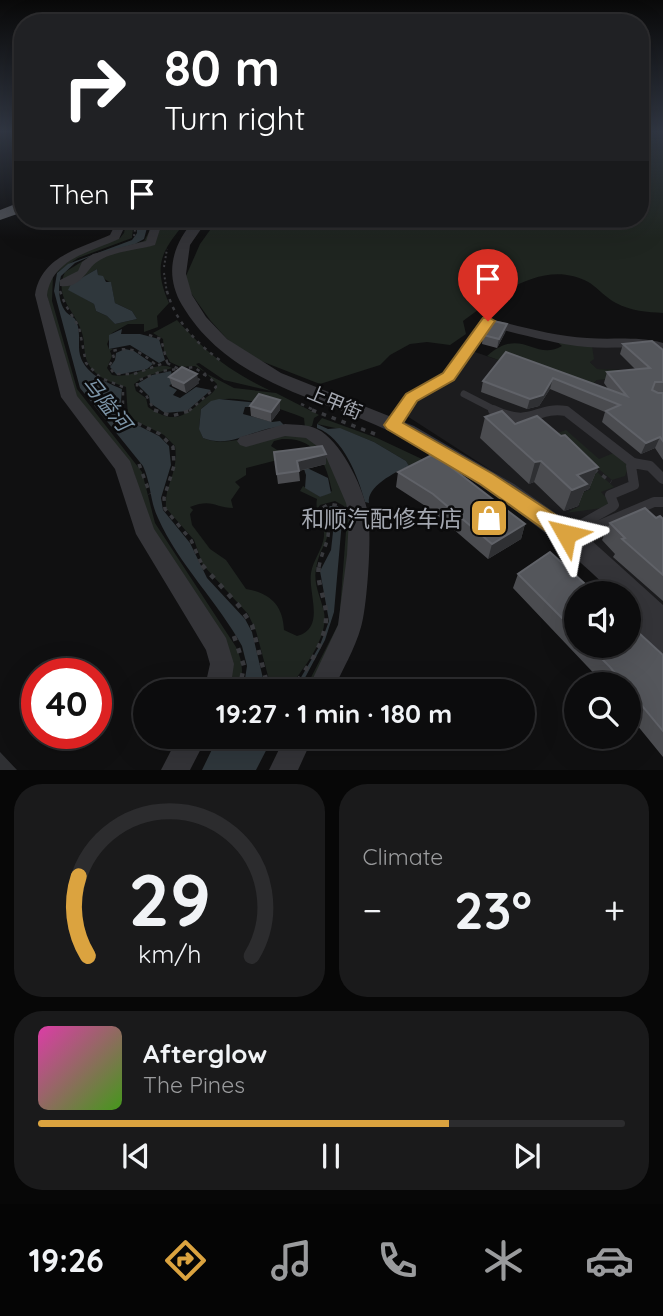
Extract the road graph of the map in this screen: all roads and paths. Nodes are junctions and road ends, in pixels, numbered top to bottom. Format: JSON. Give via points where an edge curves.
{"nodes":[{"id":1,"x":119,"y":228,"type":"edge"},
{"id":2,"x":135,"y":228,"type":"edge"},
{"id":3,"x":155,"y":228,"type":"edge"},
{"id":4,"x":191,"y":228,"type":"edge"},
{"id":5,"x":193,"y":228,"type":"edge"},
{"id":6,"x":129,"y":241,"type":"dead end"},
{"id":7,"x":62,"y":283,"type":"joint"},
{"id":8,"x":149,"y":335,"type":"dead end"},
{"id":9,"x":663,"y":347,"type":"edge"},
{"id":10,"x":164,"y":363,"type":"junction"},
{"id":11,"x":156,"y":365,"type":"junction"},
{"id":12,"x":179,"y":369,"type":"junction"},
{"id":13,"x":205,"y":373,"type":"junction"},
{"id":14,"x":197,"y":381,"type":"edge"},
{"id":15,"x":464,"y":394,"type":"dead end"},
{"id":16,"x":393,"y":425,"type":"junction"},
{"id":17,"x":246,"y":442,"type":"dead end"},
{"id":18,"x":137,"y":462,"type":"dead end"},
{"id":19,"x":633,"y":463,"type":"junction"},
{"id":20,"x":585,"y":472,"type":"edge"},
{"id":21,"x":663,"y":479,"type":"edge"},
{"id":22,"x":621,"y":491,"type":"junction"},
{"id":23,"x":663,"y":502,"type":"edge"},
{"id":24,"x":152,"y":506,"type":"dead end"},
{"id":25,"x":344,"y":514,"type":"dead end"},
{"id":26,"x":569,"y":536,"type":"junction"},
{"id":27,"x":601,"y":581,"type":"edge"},
{"id":28,"x":641,"y":620,"type":"edge"},
{"id":29,"x":663,"y":625,"type":"edge"},
{"id":30,"x":230,"y":629,"type":"dead end"},
{"id":31,"x":329,"y":637,"type":"dead end"},
{"id":32,"x":663,"y":643,"type":"edge"},
{"id":33,"x":219,"y":679,"type":"edge"},
{"id":34,"x":243,"y":679,"type":"edge"},
{"id":35,"x":266,"y":679,"type":"edge"},
{"id":36,"x":297,"y":679,"type":"edge"},
{"id":37,"x":316,"y":679,"type":"edge"},
{"id":38,"x":318,"y":679,"type":"edge"},
{"id":39,"x":186,"y":749,"type":"edge"},
{"id":40,"x":293,"y":749,"type":"edge"},
{"id":41,"x":175,"y":770,"type":"edge"},
{"id":42,"x":283,"y":770,"type":"edge"}],
"edges":[{"from":1,"to":33,"type":"street","via":[[115,237],[69,256],[52,269],[41,295],[69,397],[129,477],[146,534],[217,646],[222,664]]},
{"from":2,"to":6,"type":"path"},
{"from":3,"to":7,"type":"street","via":[[151,243],[97,256],[83,273]]},
{"from":4,"to":27,"type":"street","name":"上甲街","via":[[180,239],[172,274],[185,312],[209,340],[236,362],[280,386],[388,432],[459,470],[550,533]]},
{"from":5,"to":16,"type":"street","name":"上甲街","via":[[178,265],[182,290],[205,326],[259,368]]},
{"from":7,"to":35,"type":"path","via":[[64,305],[76,319],[87,366],[106,382],[123,387],[126,418],[160,434],[173,447],[165,509],[191,540],[204,569],[252,625]]},
{"from":8,"to":10,"type":"path","via":[[161,339],[168,360]]},
{"from":9,"to":16,"type":"street","via":[[644,342],[564,340],[486,321],[449,377],[412,397]]},
{"from":10,"to":11,"type":"path"},
{"from":10,"to":12,"type":"path"},
{"from":11,"to":11,"type":"path","via":[[118,376],[109,366],[112,351],[128,347]]},
{"from":12,"to":13,"type":"path","via":[[194,367]]},
{"from":12,"to":13,"type":"path","via":[[136,383],[162,415],[188,413],[212,392],[215,384]]},
{"from":13,"to":14,"type":"path"},
{"from":15,"to":19,"type":"lane","via":[[515,418],[566,411]]},
{"from":16,"to":26,"type":"street","name":"上甲街","via":[[486,479]]},
{"from":17,"to":38,"type":"street","via":[[285,430],[311,433],[335,457],[356,503],[358,555],[350,626]]},
{"from":18,"to":24,"type":"path","via":[[147,479]]},
{"from":19,"to":21,"type":"lane","via":[[650,466]]},
{"from":19,"to":22,"type":"lane","via":[[635,485]]},
{"from":20,"to":22,"type":"path","via":[[598,470]]},
{"from":22,"to":26,"type":"lane","via":[[609,496],[612,507]]},
{"from":23,"to":26,"type":"lane"},
{"from":25,"to":36,"type":"path","via":[[337,504],[321,509],[331,539],[317,571],[327,616],[318,646]]},
{"from":26,"to":29,"type":"street","name":"上甲街"},
{"from":28,"to":32,"type":"street"},
{"from":30,"to":34,"type":"path","via":[[243,656]]},
{"from":31,"to":37,"type":"path"},
{"from":39,"to":41,"type":"street"},
{"from":40,"to":42,"type":"street"}]}
